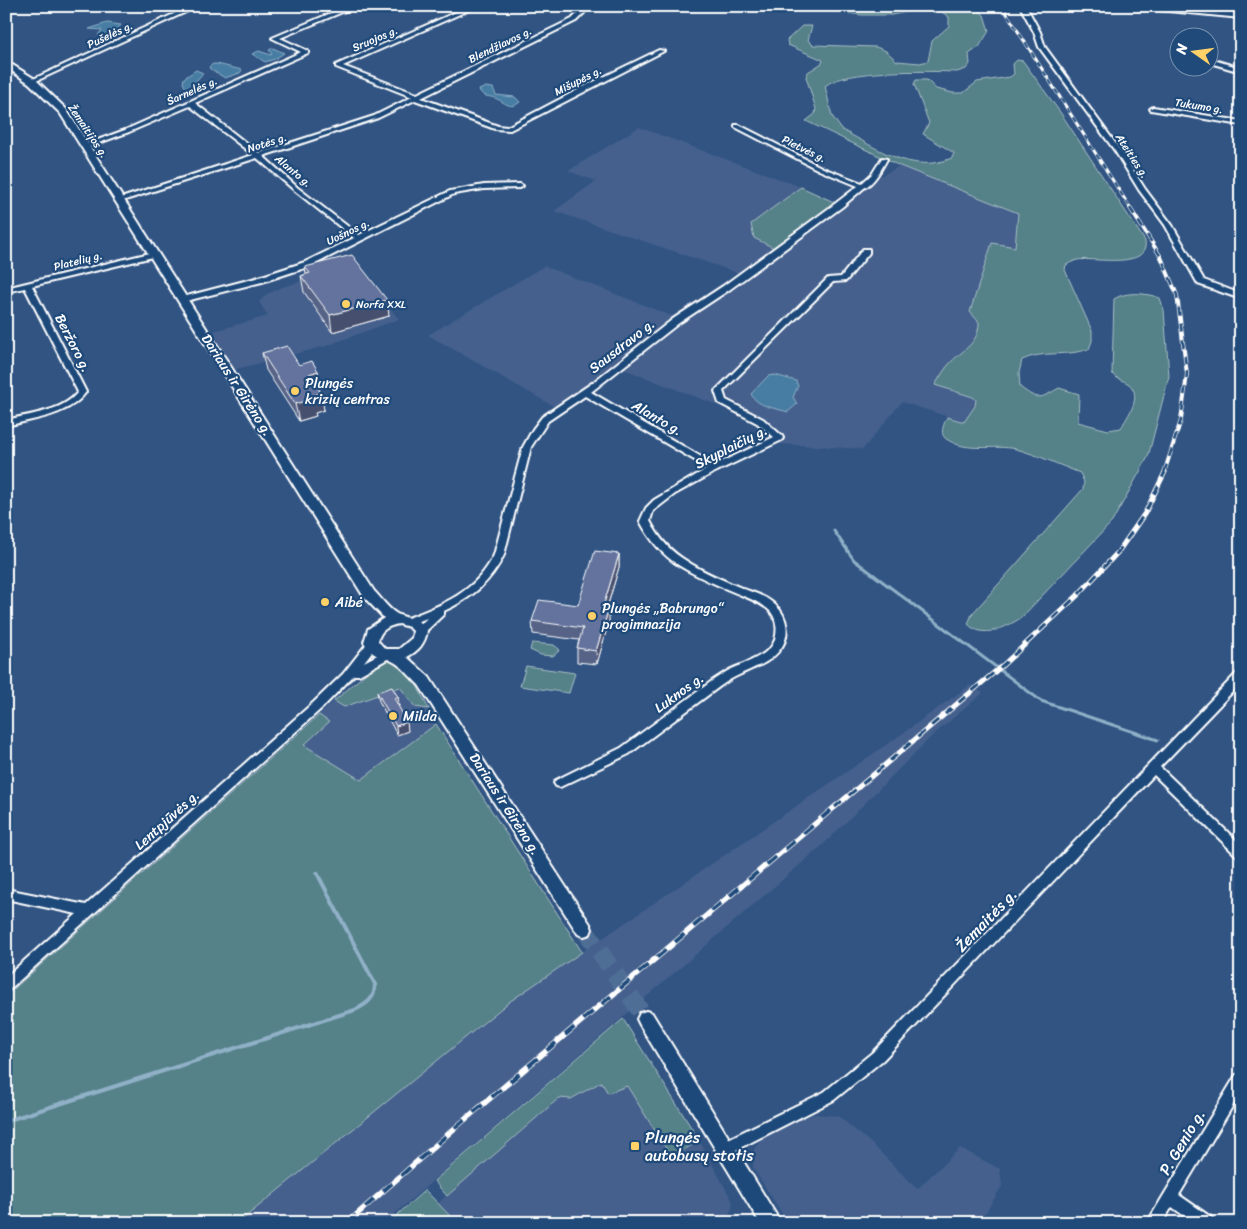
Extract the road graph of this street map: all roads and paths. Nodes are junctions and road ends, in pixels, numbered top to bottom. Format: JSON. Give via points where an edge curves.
{"nodes":[{"id":1,"x":196,"y":6,"type":"edge"},
{"id":2,"x":475,"y":6,"type":"edge"},
{"id":3,"x":580,"y":6,"type":"edge"},
{"id":4,"x":1023,"y":6,"type":"edge"},
{"id":5,"x":1148,"y":6,"type":"edge"},
{"id":6,"x":342,"y":10,"type":"dead end"},
{"id":7,"x":1241,"y":15,"type":"edge"},
{"id":8,"x":661,"y":51,"type":"dead end"},
{"id":9,"x":8,"y":64,"type":"edge"},
{"id":10,"x":1220,"y":64,"type":"edge"},
{"id":11,"x":1241,"y":70,"type":"edge"},
{"id":12,"x":32,"y":81,"type":"junction"},
{"id":13,"x":416,"y":98,"type":"junction"},
{"id":14,"x":190,"y":103,"type":"junction"},
{"id":15,"x":1153,"y":109,"type":"dead end"},
{"id":16,"x":1241,"y":123,"type":"edge"},
{"id":17,"x":737,"y":126,"type":"dead end"},
{"id":18,"x":86,"y":146,"type":"junction"},
{"id":19,"x":260,"y":156,"type":"junction"},
{"id":20,"x":884,"y":159,"type":"dead end"},
{"id":21,"x":104,"y":175,"type":"joint"},
{"id":22,"x":520,"y":186,"type":"dead end"},
{"id":23,"x":864,"y":186,"type":"junction"},
{"id":24,"x":120,"y":200,"type":"junction"},
{"id":25,"x":358,"y":238,"type":"junction"},
{"id":26,"x":866,"y":251,"type":"dead end"},
{"id":27,"x":154,"y":254,"type":"junction"},
{"id":28,"x":6,"y":280,"type":"edge"},
{"id":29,"x":28,"y":284,"type":"junction"},
{"id":30,"x":9,"y":289,"type":"edge"},
{"id":31,"x":1241,"y":297,"type":"edge"},
{"id":32,"x":182,"y":300,"type":"junction"},
{"id":33,"x":585,"y":392,"type":"junction"},
{"id":34,"x":6,"y":423,"type":"edge"},
{"id":35,"x":716,"y":469,"type":"junction"},
{"id":36,"x":370,"y":596,"type":"junction"},
{"id":37,"x":773,"y":608,"type":"joint"},
{"id":38,"x":394,"y":620,"type":"junction"},
{"id":39,"x":378,"y":626,"type":"junction"},
{"id":40,"x":414,"y":626,"type":"junction"},
{"id":41,"x":372,"y":645,"type":"junction"},
{"id":42,"x":414,"y":648,"type":"junction"},
{"id":43,"x":391,"y":654,"type":"junction"},
{"id":44,"x":1241,"y":676,"type":"edge"},
{"id":45,"x":347,"y":677,"type":"junction"},
{"id":46,"x":424,"y":681,"type":"junction"},
{"id":47,"x":1154,"y":768,"type":"junction"},
{"id":48,"x":560,"y":783,"type":"dead end"},
{"id":49,"x":1241,"y":853,"type":"edge"},
{"id":50,"x":6,"y":894,"type":"edge"},
{"id":51,"x":89,"y":911,"type":"junction"},
{"id":52,"x":584,"y":929,"type":"tunnel mouth"},
{"id":53,"x":6,"y":985,"type":"edge"},
{"id":54,"x":646,"y":1019,"type":"tunnel mouth"},
{"id":55,"x":1241,"y":1078,"type":"edge"},
{"id":56,"x":726,"y":1148,"type":"junction"},
{"id":57,"x":1169,"y":1197,"type":"junction"},
{"id":58,"x":768,"y":1222,"type":"edge"},
{"id":59,"x":1154,"y":1223,"type":"edge"},
{"id":60,"x":1207,"y":1223,"type":"edge"}],
"edges":[{"from":1,"to":12,"type":"street","name":"Pušelės g."},
{"from":2,"to":13,"type":"street","name":"Sruojos g.","via":[[338,66]]},
{"from":3,"to":13,"type":"street","name":"Blendžiavos g.","via":[[583,11],[574,20]]},
{"from":4,"to":31,"type":"street","name":"Ateities g.","via":[[1042,47],[1118,151],[1168,225],[1201,282]]},
{"from":5,"to":7,"type":"main road"},
{"from":6,"to":14,"type":"street","name":"Šarnelės g.","via":[[275,38],[306,52]]},
{"from":8,"to":13,"type":"street","name":"Mišupės g.","via":[[512,128],[504,129]]},
{"from":9,"to":12,"type":"main road","name":"Žemaitijos g."},
{"from":10,"to":11,"type":"street"},
{"from":12,"to":18,"type":"main road","name":"Žemaitijos g.","via":[[63,111]]},
{"from":13,"to":19,"type":"street","name":"Notės g.","via":[[359,124]]},
{"from":14,"to":18,"type":"street","name":"Šarnelės g."},
{"from":14,"to":19,"type":"street","name":"Alanto g."},
{"from":15,"to":16,"type":"street","name":"Tukumo g."},
{"from":17,"to":23,"type":"street","name":"Pietvės g.","via":[[822,169]]},
{"from":18,"to":21,"type":"main road","name":"Žemaitijos g."},
{"from":19,"to":24,"type":"street","name":"Notės g."},
{"from":19,"to":25,"type":"street","name":"Alanto g."},
{"from":20,"to":23,"type":"street","name":"Sausdravo g."},
{"from":21,"to":24,"type":"main road","name":"Dariaus ir Girėno g."},
{"from":22,"to":25,"type":"street","name":"Uošnos g.","via":[[452,192]]},
{"from":23,"to":33,"type":"street","name":"Sausdravo g.","via":[[676,321]]},
{"from":24,"to":27,"type":"main road","name":"Dariaus ir Girėno g."},
{"from":25,"to":32,"type":"street","name":"Uošnos g.","via":[[308,264]]},
{"from":26,"to":35,"type":"street","name":"Skyplaičių g.","via":[[842,279],[831,280],[722,386],[719,396],[722,401],[761,420],[779,438]]},
{"from":27,"to":29,"type":"street","name":"Platelių g."},
{"from":27,"to":32,"type":"main road","name":"Dariaus ir Girėno g."},
{"from":28,"to":30,"type":"street"},
{"from":29,"to":30,"type":"street","name":"Platelių g."},
{"from":29,"to":34,"type":"street","name":"Beržoro g.","via":[[82,392],[78,400],[67,406]]},
{"from":32,"to":36,"type":"main road","name":"Dariaus ir Girėno g."},
{"from":33,"to":35,"type":"street","name":"Alanto g."},
{"from":33,"to":40,"type":"street","name":"Sausdravo g.","via":[[553,413],[537,429],[528,447],[496,564],[482,583]]},
{"from":35,"to":37,"type":"street","name":"Skyplaičių g.","via":[[660,500],[645,521],[649,531],[661,546],[700,574]]},
{"from":36,"to":38,"type":"main road","name":"Dariaus ir Girėno g."},
{"from":36,"to":39,"type":"main road","name":"Dariaus ir Girėno g."},
{"from":37,"to":48,"type":"street","name":"Luknos g.","via":[[781,619],[781,635],[776,648],[730,674],[625,751]]},
{"from":38,"to":39,"type":"main road"},
{"from":38,"to":40,"type":"main road"},
{"from":39,"to":41,"type":"main road","via":[[371,635]]},
{"from":40,"to":42,"type":"main road","via":[[420,639]]},
{"from":41,"to":43,"type":"main road","name":"Dariaus ir Girėno g.","via":[[378,651]]},
{"from":41,"to":45,"type":"street","name":"Lentpjūvės g."},
{"from":42,"to":43,"type":"main road"},
{"from":42,"to":46,"type":"main road","name":"Dariaus ir Girėno g."},
{"from":43,"to":45,"type":"street","name":"Lentpjūvės g."},
{"from":43,"to":46,"type":"main road","name":"Dariaus ir Girėno g."},
{"from":44,"to":47,"type":"street","name":"Žemaitės g."},
{"from":45,"to":51,"type":"street","name":"Lentpjūvės g."},
{"from":46,"to":52,"type":"main road","name":"Dariaus ir Girėno g."},
{"from":47,"to":49,"type":"street"},
{"from":47,"to":56,"type":"street","name":"Žemaitės g.","via":[[878,1056],[828,1096]]},
{"from":50,"to":51,"type":"street"},
{"from":51,"to":53,"type":"street","name":"Lentpjūvės g."},
{"from":54,"to":56,"type":"main road"},
{"from":55,"to":57,"type":"street","name":"P. Genio g."},
{"from":56,"to":58,"type":"main road"},
{"from":57,"to":59,"type":"street","name":"P. Genio g."},
{"from":57,"to":60,"type":"street"}]}
